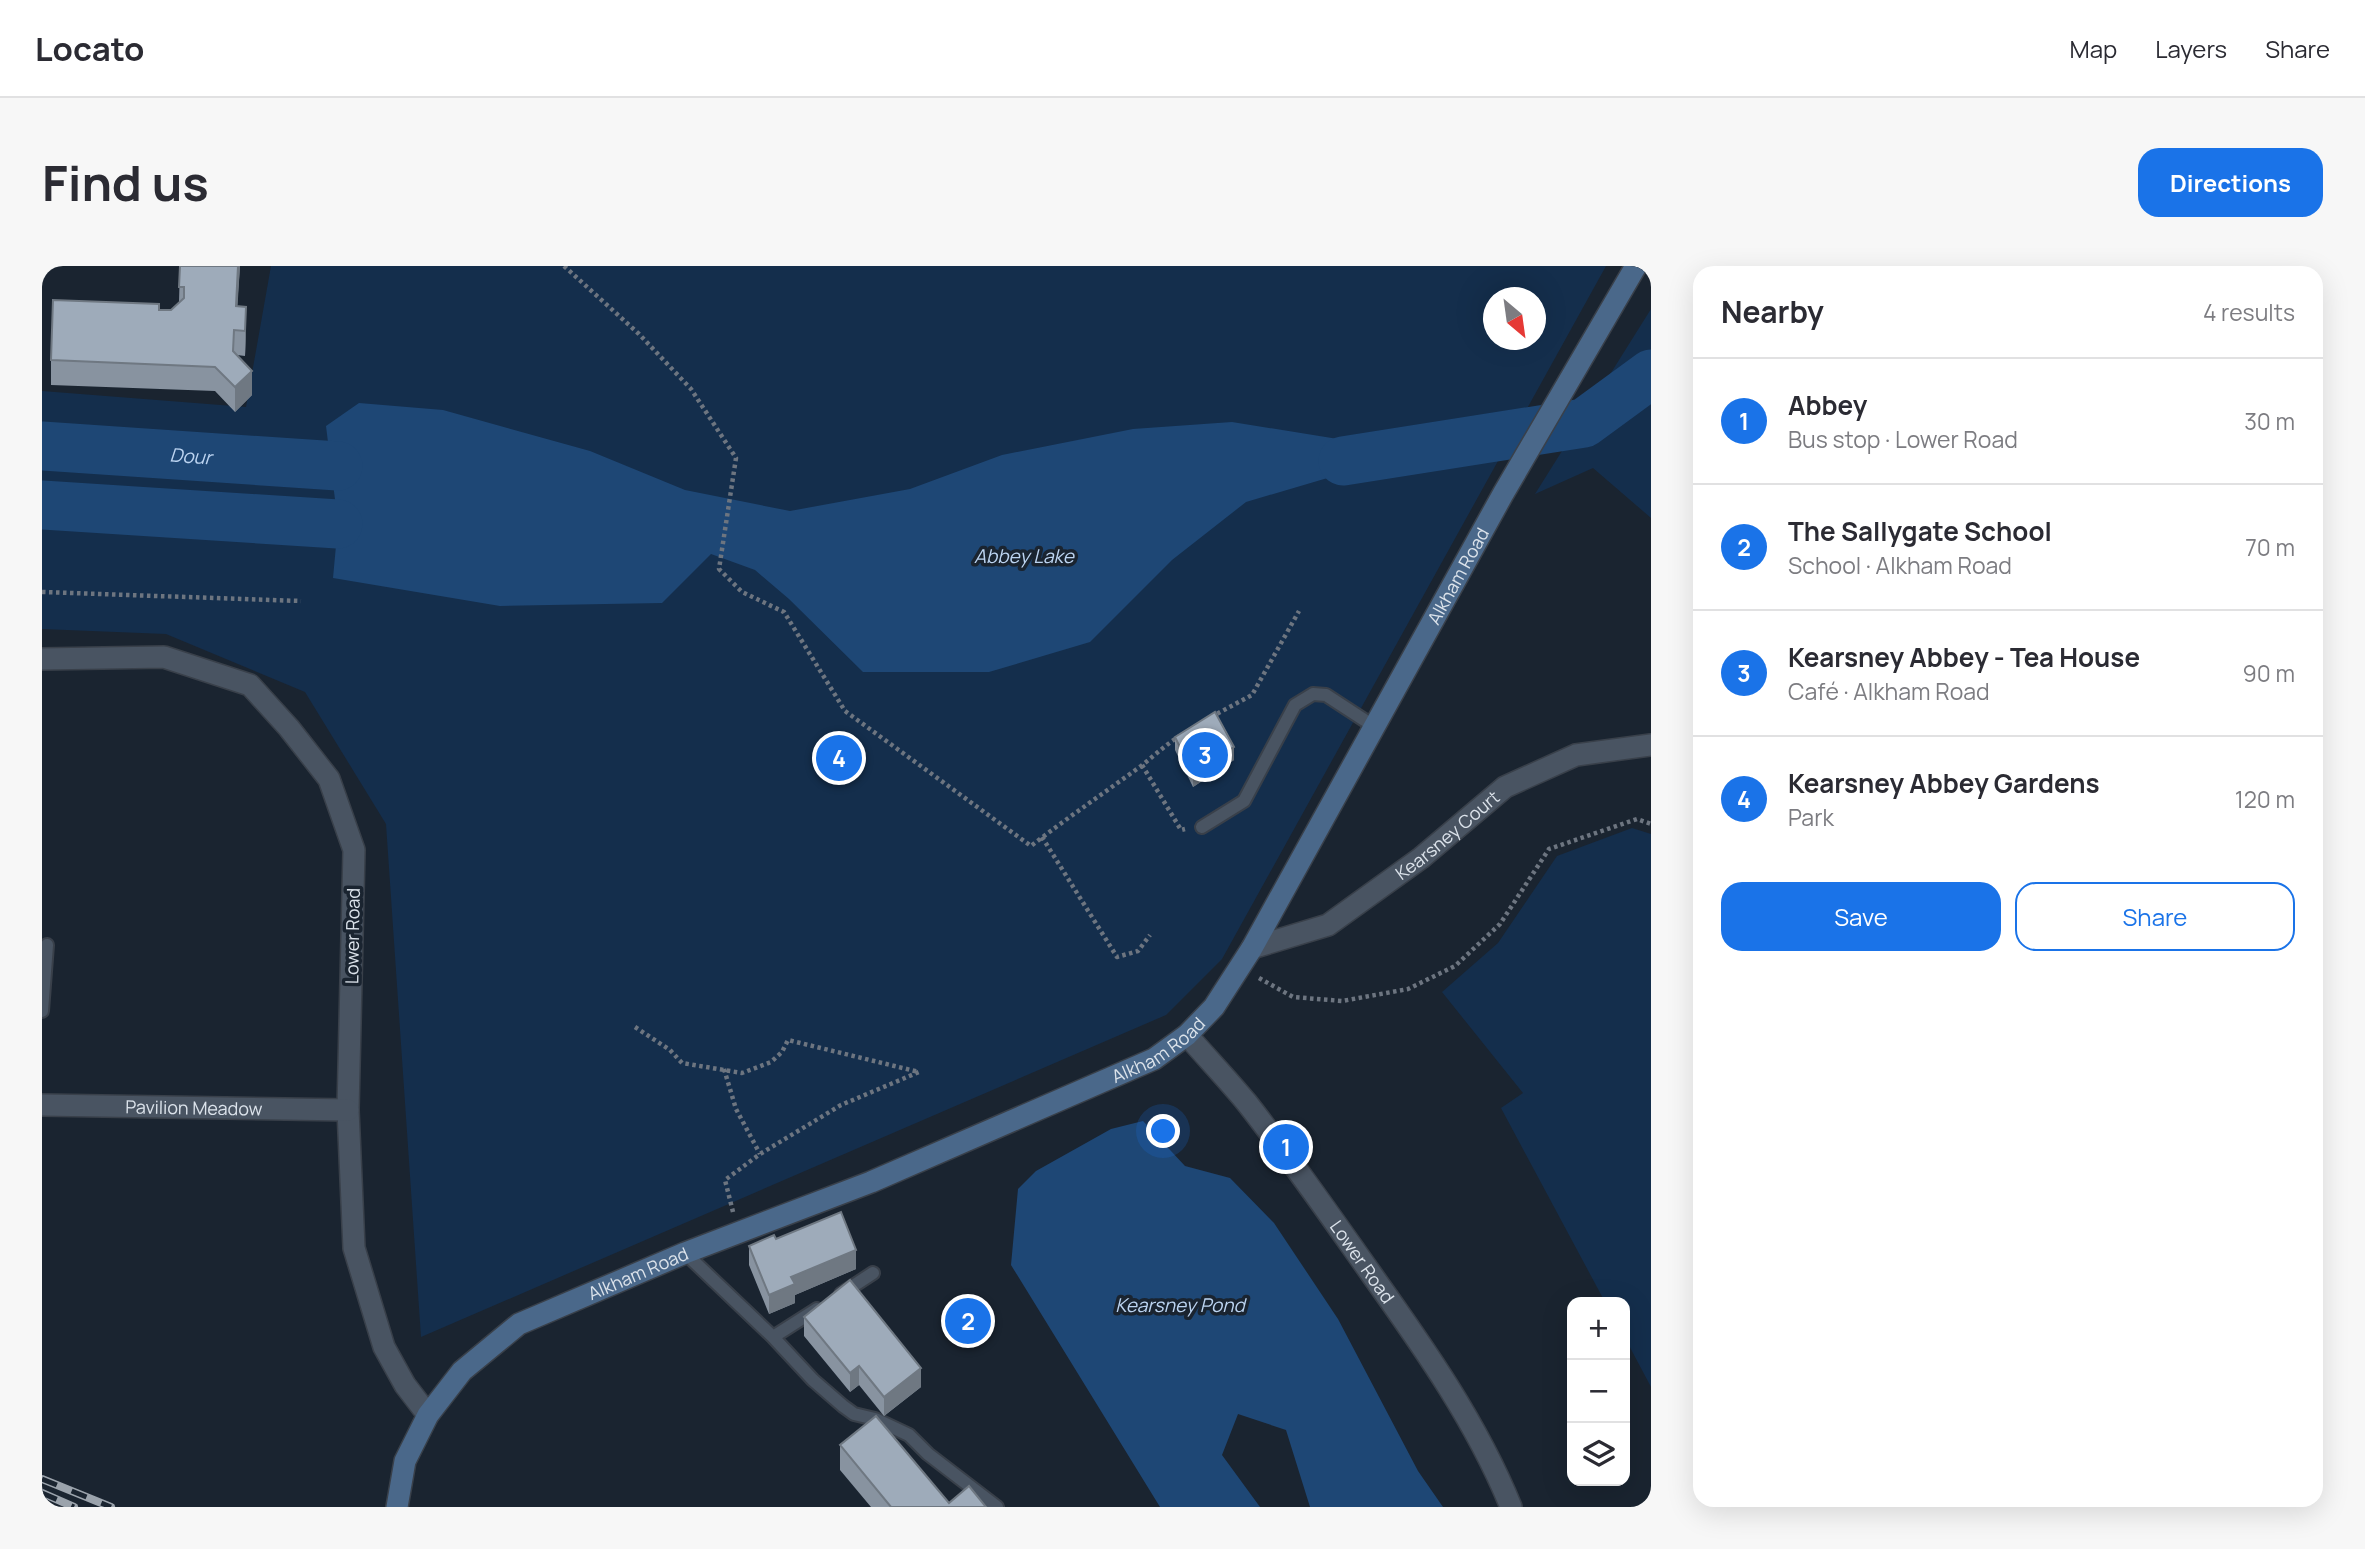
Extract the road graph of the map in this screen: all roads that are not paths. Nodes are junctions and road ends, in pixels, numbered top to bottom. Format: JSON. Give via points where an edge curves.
{"nodes":[{"id":1,"x":1636,"y":266,"type":"edge"},
{"id":2,"x":42,"y":659,"type":"edge"},
{"id":3,"x":1375,"y":727,"type":"junction"},
{"id":4,"x":1651,"y":745,"type":"edge"},
{"id":5,"x":1202,"y":827,"type":"road end"},
{"id":6,"x":47,"y":945,"type":"dead end"},
{"id":7,"x":1252,"y":948,"type":"junction"},
{"id":8,"x":42,"y":1010,"type":"edge"},
{"id":9,"x":1188,"y":1035,"type":"junction"},
{"id":10,"x":42,"y":1105,"type":"edge"},
{"id":11,"x":348,"y":1110,"type":"junction"},
{"id":12,"x":685,"y":1253,"type":"junction"},
{"id":13,"x":873,"y":1273,"type":"dead end"},
{"id":14,"x":773,"y":1337,"type":"junction"},
{"id":15,"x":428,"y":1415,"type":"junction"},
{"id":16,"x":397,"y":1507,"type":"edge"},
{"id":17,"x":997,"y":1507,"type":"edge"},
{"id":18,"x":1511,"y":1507,"type":"edge"}],
"edges":[{"from":1,"to":3,"type":"street","name":"Alkham Road"},
{"from":2,"to":11,"type":"street","name":"Lower Road","via":[[164,657],[250,685],[329,779],[354,850]]},
{"from":3,"to":5,"type":"lane","via":[[1326,695],[1313,694],[1294,705],[1244,801]]},
{"from":3,"to":7,"type":"street","name":"Alkham Road"},
{"from":4,"to":7,"type":"street","name":"Kearsney Court","via":[[1576,755],[1504,787],[1421,858],[1328,925]]},
{"from":6,"to":8,"type":"lane"},
{"from":7,"to":9,"type":"street","name":"Alkham Road","via":[[1214,1007]]},
{"from":9,"to":12,"type":"street","name":"Alkham Road","via":[[1154,1059],[871,1182]]},
{"from":9,"to":18,"type":"street","name":"Lower Road","via":[[1304,1178],[1407,1324],[1457,1399]]},
{"from":10,"to":11,"type":"street","name":"Pavilion Meadow"},
{"from":11,"to":15,"type":"street","name":"Lower Road","via":[[354,1248],[384,1347]]},
{"from":12,"to":14,"type":"lane"},
{"from":12,"to":15,"type":"street","name":"Alkham Road","via":[[519,1325],[462,1371]]},
{"from":13,"to":14,"type":"lane"},
{"from":14,"to":17,"type":"lane","via":[[843,1406],[909,1435]]},
{"from":15,"to":16,"type":"street","name":"Alkham Road","via":[[405,1461]]}]}
